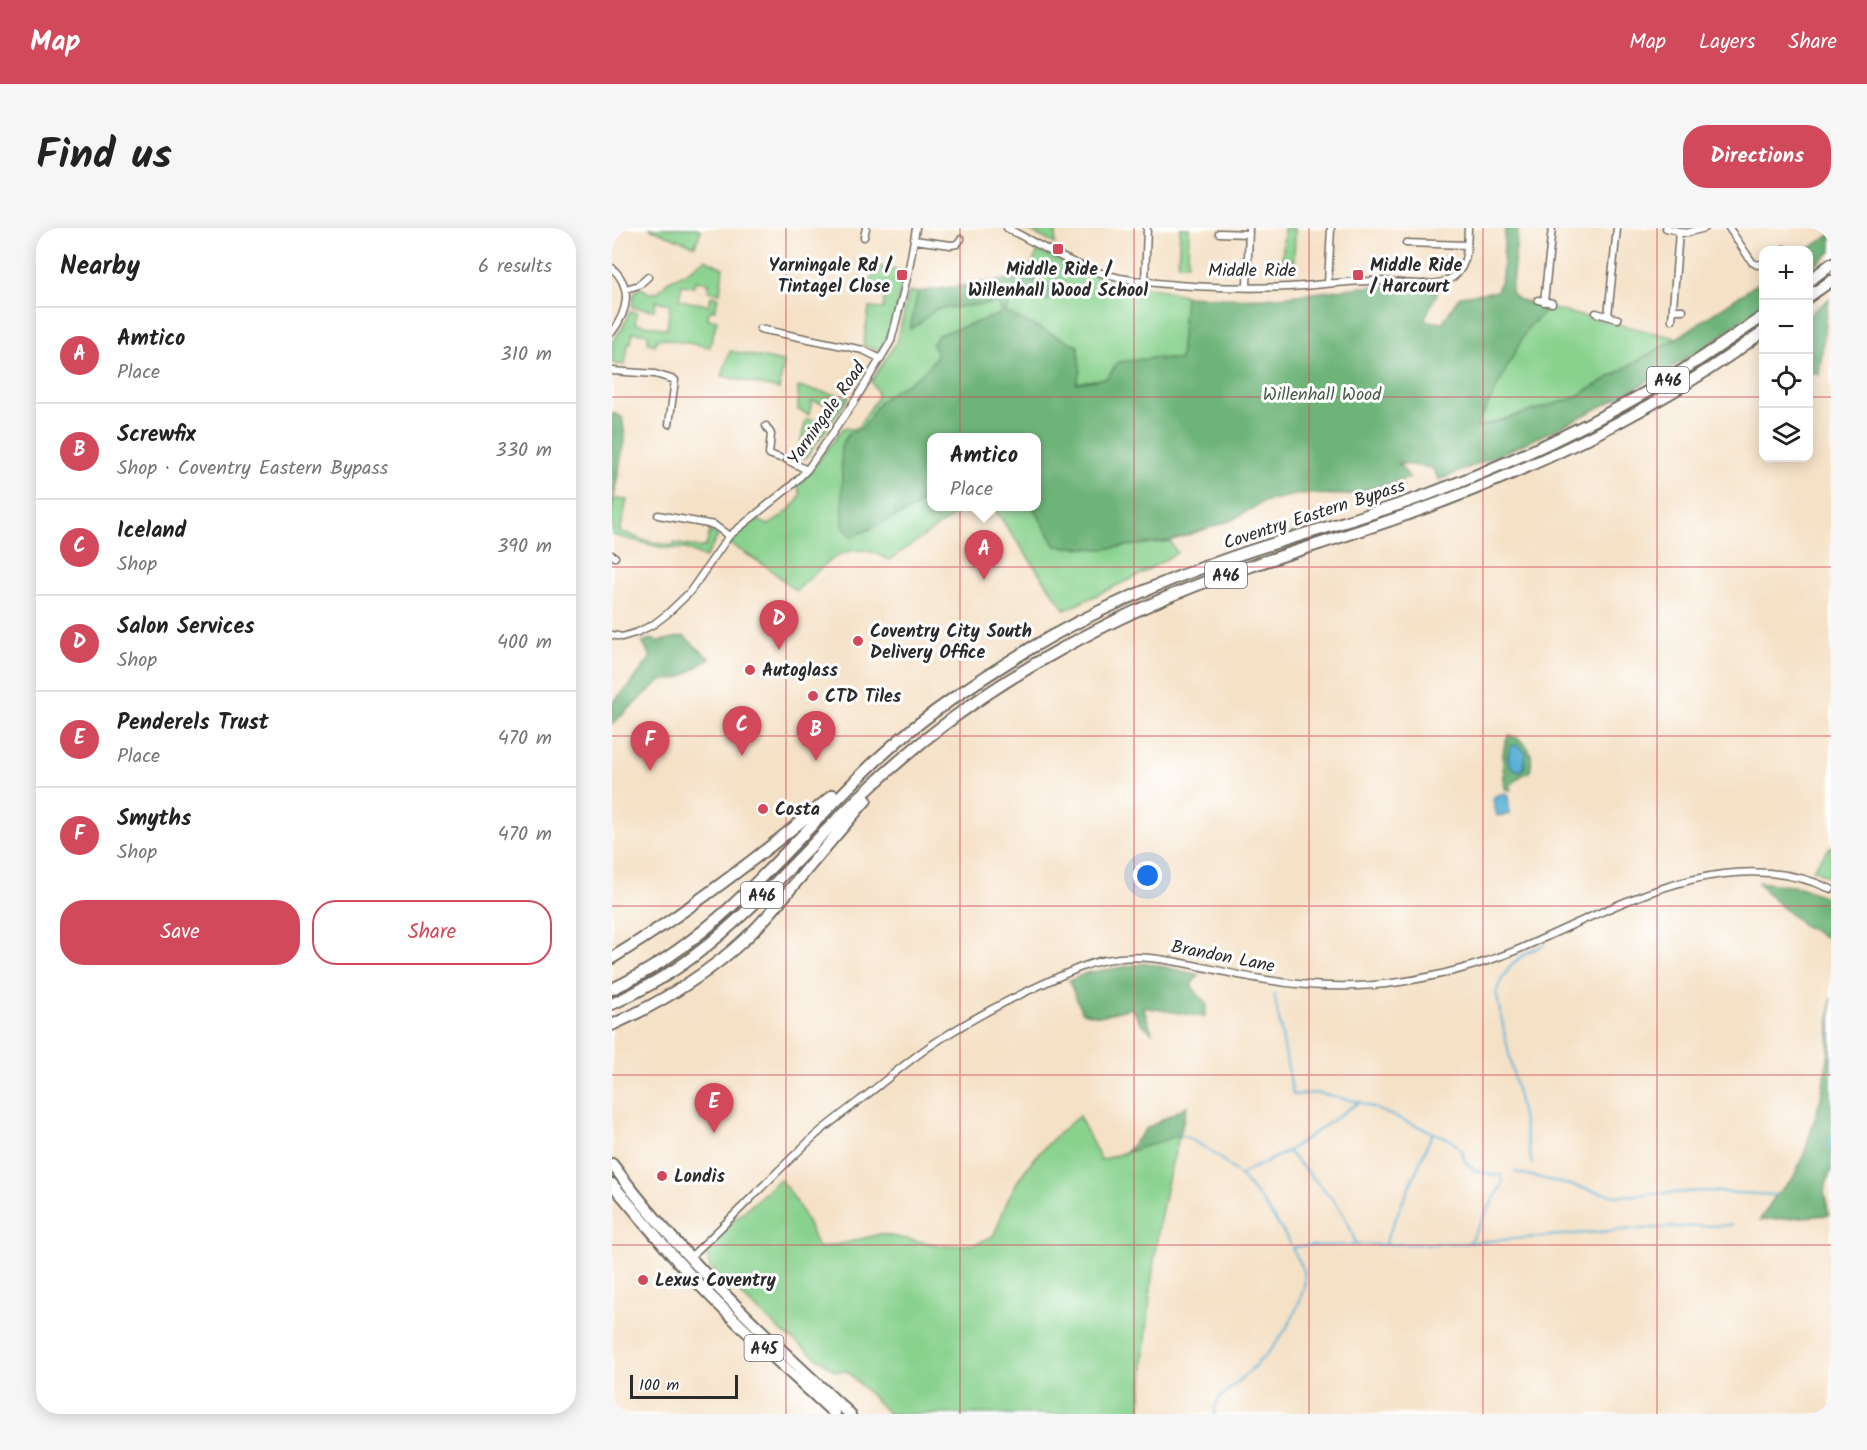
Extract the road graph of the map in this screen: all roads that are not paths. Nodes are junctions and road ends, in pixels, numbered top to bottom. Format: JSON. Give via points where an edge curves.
{"nodes":[{"id":1,"x":867,"y":228,"type":"edge"},
{"id":2,"x":916,"y":228,"type":"edge"},
{"id":3,"x":1007,"y":228,"type":"edge"},
{"id":4,"x":1147,"y":228,"type":"edge"},
{"id":5,"x":1331,"y":228,"type":"edge"},
{"id":6,"x":1468,"y":228,"type":"edge"},
{"id":7,"x":1552,"y":228,"type":"edge"},
{"id":8,"x":1617,"y":228,"type":"edge"},
{"id":9,"x":1666,"y":228,"type":"edge"},
{"id":10,"x":1705,"y":228,"type":"edge"},
{"id":11,"x":1729,"y":228,"type":"edge"},
{"id":12,"x":1249,"y":231,"type":"edge"},
{"id":13,"x":1679,"y":232,"type":"junction"},
{"id":14,"x":1219,"y":233,"type":"dead end"},
{"id":15,"x":864,"y":237,"type":"dead end"},
{"id":16,"x":961,"y":239,"type":"dead end"},
{"id":17,"x":914,"y":240,"type":"junction"},
{"id":18,"x":1406,"y":243,"type":"dead end"},
{"id":19,"x":1467,"y":245,"type":"junction"},
{"id":20,"x":1759,"y":264,"type":"edge"},
{"id":21,"x":1831,"y":264,"type":"edge"},
{"id":22,"x":612,"y":268,"type":"edge"},
{"id":23,"x":648,"y":277,"type":"dead end"},
{"id":24,"x":1813,"y":279,"type":"edge"},
{"id":25,"x":1831,"y":280,"type":"edge"},
{"id":26,"x":1145,"y":281,"type":"junction"},
{"id":27,"x":1328,"y":283,"type":"junction"},
{"id":28,"x":1247,"y":287,"type":"junction"},
{"id":29,"x":626,"y":289,"type":"junction"},
{"id":30,"x":1813,"y":294,"type":"edge"},
{"id":31,"x":1552,"y":303,"type":"dead end"},
{"id":32,"x":1673,"y":310,"type":"junction"},
{"id":33,"x":1683,"y":310,"type":"dead end"},
{"id":34,"x":1596,"y":314,"type":"dead end"},
{"id":35,"x":1608,"y":316,"type":"junction"},
{"id":36,"x":1618,"y":319,"type":"dead end"},
{"id":37,"x":1759,"y":319,"type":"edge"},
{"id":38,"x":1672,"y":320,"type":"dead end"},
{"id":39,"x":760,"y":329,"type":"dead end"},
{"id":40,"x":612,"y":332,"type":"edge"},
{"id":41,"x":1759,"y":334,"type":"edge"},
{"id":42,"x":881,"y":359,"type":"junction"},
{"id":43,"x":612,"y":371,"type":"edge"},
{"id":44,"x":669,"y":424,"type":"dead end"},
{"id":45,"x":766,"y":426,"type":"dead end"},
{"id":46,"x":807,"y":470,"type":"junction"},
{"id":47,"x":658,"y":514,"type":"dead end"},
{"id":48,"x":729,"y":536,"type":"junction"},
{"id":49,"x":612,"y":635,"type":"edge"},
{"id":50,"x":882,"y":755,"type":"junction"},
{"id":51,"x":895,"y":765,"type":"junction"},
{"id":52,"x":1831,"y":889,"type":"edge"},
{"id":53,"x":612,"y":958,"type":"edge"},
{"id":54,"x":612,"y":989,"type":"edge"},
{"id":55,"x":612,"y":1004,"type":"edge"},
{"id":56,"x":612,"y":1025,"type":"edge"},
{"id":57,"x":612,"y":1164,"type":"edge"},
{"id":58,"x":612,"y":1184,"type":"edge"},
{"id":59,"x":689,"y":1258,"type":"junction"},
{"id":60,"x":835,"y":1414,"type":"edge"},
{"id":61,"x":850,"y":1414,"type":"edge"}],
"edges":[{"from":1,"to":15,"type":"street"},
{"from":2,"to":17,"type":"street","name":"Yarningale Road"},
{"from":3,"to":26,"type":"street","name":"Middle Ride","via":[[1088,268]]},
{"from":4,"to":26,"type":"street"},
{"from":5,"to":27,"type":"street"},
{"from":6,"to":19,"type":"street","name":"Middle Ride"},
{"from":7,"to":31,"type":"street","via":[[1541,301]]},
{"from":8,"to":35,"type":"street"},
{"from":9,"to":13,"type":"street"},
{"from":10,"to":13,"type":"street"},
{"from":11,"to":20,"type":"street","via":[[1752,262]]},
{"from":12,"to":14,"type":"street"},
{"from":12,"to":28,"type":"street"},
{"from":13,"to":32,"type":"street"},
{"from":16,"to":17,"type":"street","via":[[951,245]]},
{"from":17,"to":42,"type":"street","name":"Yarningale Road","via":[[895,331]]},
{"from":18,"to":19,"type":"street"},
{"from":19,"to":27,"type":"street","name":"Middle Ride","via":[[1462,267],[1442,282]]},
{"from":21,"to":24,"type":"highway"},
{"from":22,"to":29,"type":"street"},
{"from":23,"to":29,"type":"street"},
{"from":25,"to":30,"type":"highway"},
{"from":26,"to":28,"type":"street","name":"Middle Ride"},
{"from":27,"to":28,"type":"street","name":"Middle Ride"},
{"from":29,"to":40,"type":"street","via":[[627,303]]},
{"from":32,"to":33,"type":"street"},
{"from":32,"to":38,"type":"street"},
{"from":34,"to":35,"type":"street"},
{"from":35,"to":36,"type":"street"},
{"from":37,"to":50,"type":"highway","name":"Coventry Eastern Bypass","number":"A46","via":[[1653,389],[1521,457],[1427,494],[1173,579],[1107,608],[969,687]]},
{"from":39,"to":42,"type":"street","via":[[863,350]]},
{"from":41,"to":51,"type":"highway","name":"Coventry Eastern Bypass","number":"A46","via":[[1648,406],[1526,468],[1405,516],[1214,579],[1140,608],[1055,652],[989,693]]},
{"from":42,"to":46,"type":"street","name":"Yarningale Road"},
{"from":43,"to":44,"type":"street","via":[[655,374],[675,380]]},
{"from":45,"to":46,"type":"street","via":[[771,434],[769,454]]},
{"from":46,"to":48,"type":"street","name":"Yarningale Road"},
{"from":47,"to":48,"type":"street","via":[[714,525]]},
{"from":48,"to":49,"type":"street","name":"Yarningale Road","via":[[696,584],[667,614],[638,632],[622,637]]},
{"from":50,"to":53,"type":"highway","via":[[729,879]]},
{"from":50,"to":54,"type":"highway","name":"Coventry Eastern Bypass","number":"A46","via":[[754,885],[700,933],[660,963]]},
{"from":51,"to":55,"type":"highway","name":"Coventry Eastern Bypass","number":"A46","via":[[715,940],[660,979]]},
{"from":51,"to":56,"type":"highway","via":[[747,937],[679,989]]},
{"from":52,"to":59,"type":"street","name":"Brandon Lane","via":[[1805,879],[1759,872],[1694,879],[1639,896],[1503,955],[1401,982],[1299,985],[1151,958],[1108,959],[1085,965],[989,1011],[929,1046],[819,1132]]},
{"from":57,"to":59,"type":"highway","number":"A45"},
{"from":58,"to":60,"type":"highway","number":"A45","via":[[696,1281]]},
{"from":59,"to":61,"type":"highway","number":"A45"}]}
